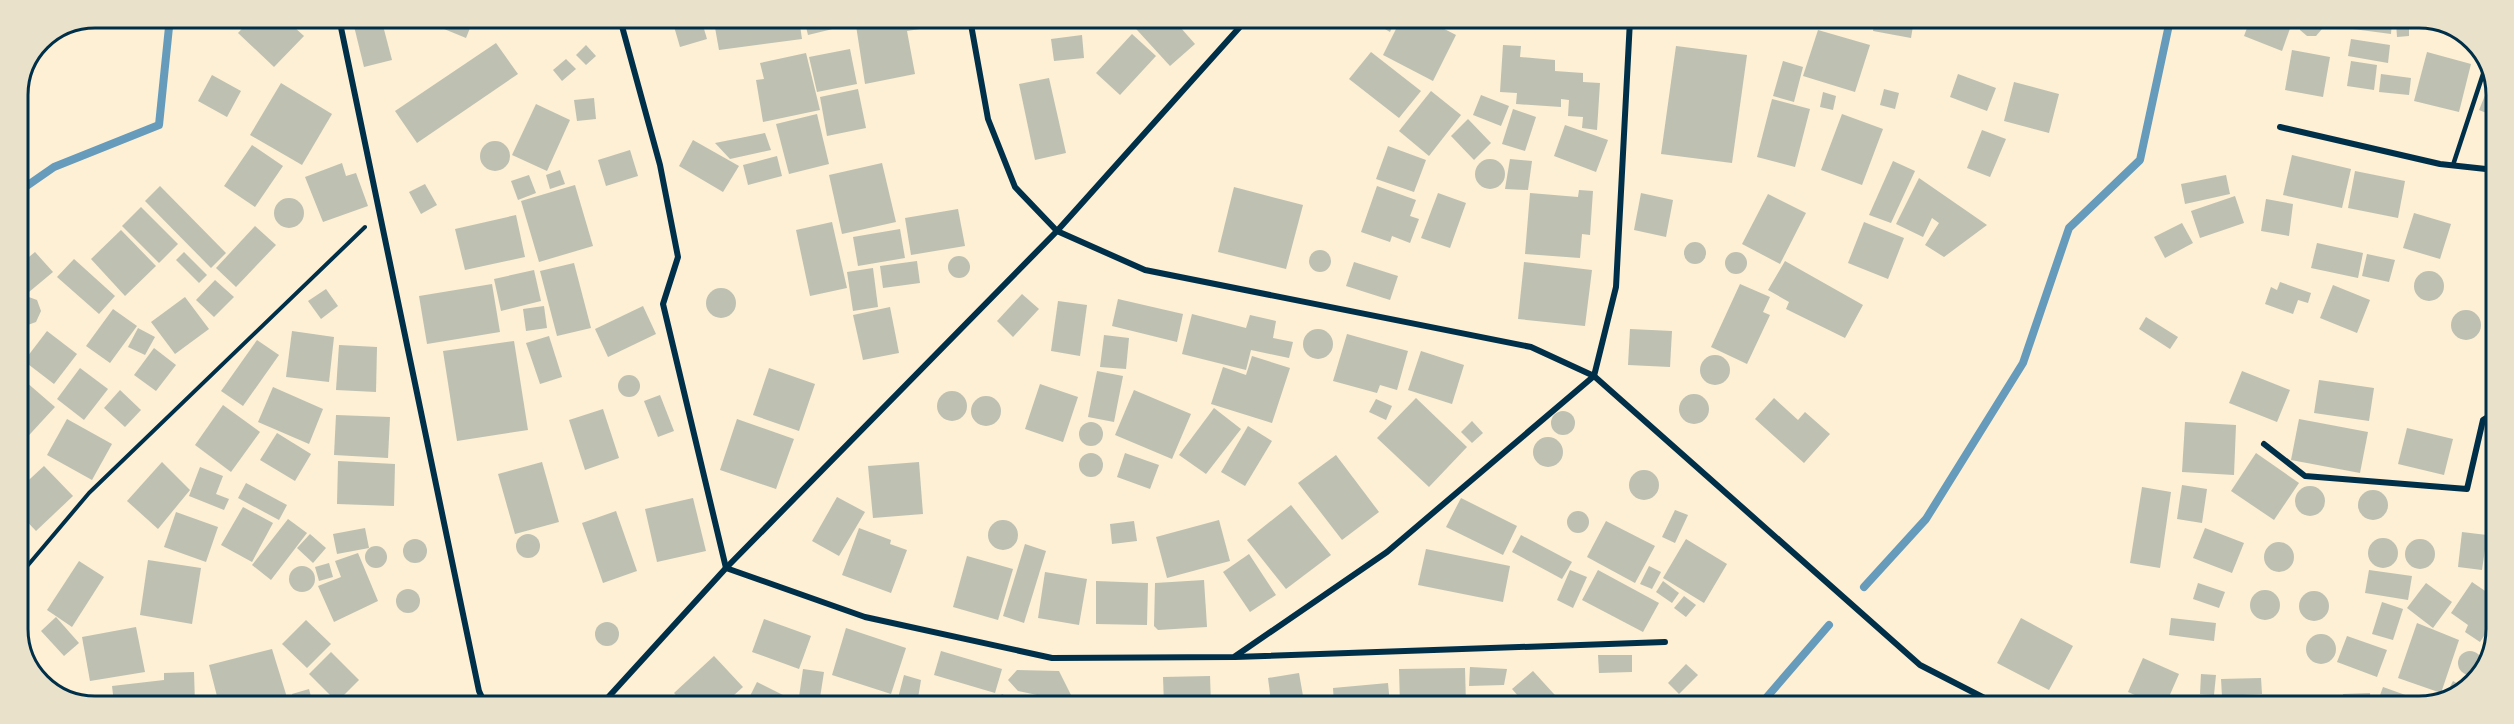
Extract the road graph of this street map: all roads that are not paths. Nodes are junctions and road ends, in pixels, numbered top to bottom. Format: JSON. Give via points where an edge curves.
{"nodes":[{"id":1,"x":341,"y":28,"type":"edge"},
{"id":2,"x":622,"y":28,"type":"edge"},
{"id":3,"x":972,"y":28,"type":"edge"},
{"id":4,"x":1239,"y":28,"type":"edge"},
{"id":5,"x":1630,"y":28,"type":"edge"},
{"id":6,"x":2482,"y":76,"type":"edge"},
{"id":7,"x":2280,"y":126,"type":"dead end"},
{"id":8,"x":2454,"y":165,"type":"junction"},
{"id":9,"x":2485,"y":169,"type":"edge"},
{"id":10,"x":1057,"y":231,"type":"junction"},
{"id":11,"x":1594,"y":376,"type":"junction"},
{"id":12,"x":2486,"y":418,"type":"edge"},
{"id":13,"x":2264,"y":444,"type":"dead end"},
{"id":14,"x":726,"y":568,"type":"junction"},
{"id":15,"x":1665,"y":642,"type":"dead end"},
{"id":16,"x":1234,"y":657,"type":"junction"},
{"id":17,"x":481,"y":696,"type":"edge"},
{"id":18,"x":609,"y":696,"type":"edge"},
{"id":19,"x":1980,"y":696,"type":"edge"}],
"edges":[{"from":1,"to":17,"type":"street"},
{"from":2,"to":14,"type":"street","via":[[660,165],[678,256],[663,304]]},
{"from":3,"to":10,"type":"street","via":[[988,118],[1015,187]]},
{"from":4,"to":10,"type":"street"},
{"from":5,"to":11,"type":"street","via":[[1616,288]]},
{"from":6,"to":8,"type":"lane"},
{"from":7,"to":8,"type":"street"},
{"from":8,"to":9,"type":"street"},
{"from":10,"to":11,"type":"street","via":[[1145,270],[1532,346]]},
{"from":10,"to":14,"type":"street"},
{"from":11,"to":16,"type":"street","via":[[1387,552]]},
{"from":11,"to":19,"type":"street","via":[[1920,665]]},
{"from":12,"to":13,"type":"street","via":[[2467,489],[2305,476]]},
{"from":14,"to":16,"type":"street","via":[[866,617],[1052,658]]},
{"from":14,"to":18,"type":"street"},
{"from":15,"to":16,"type":"street"}]}
